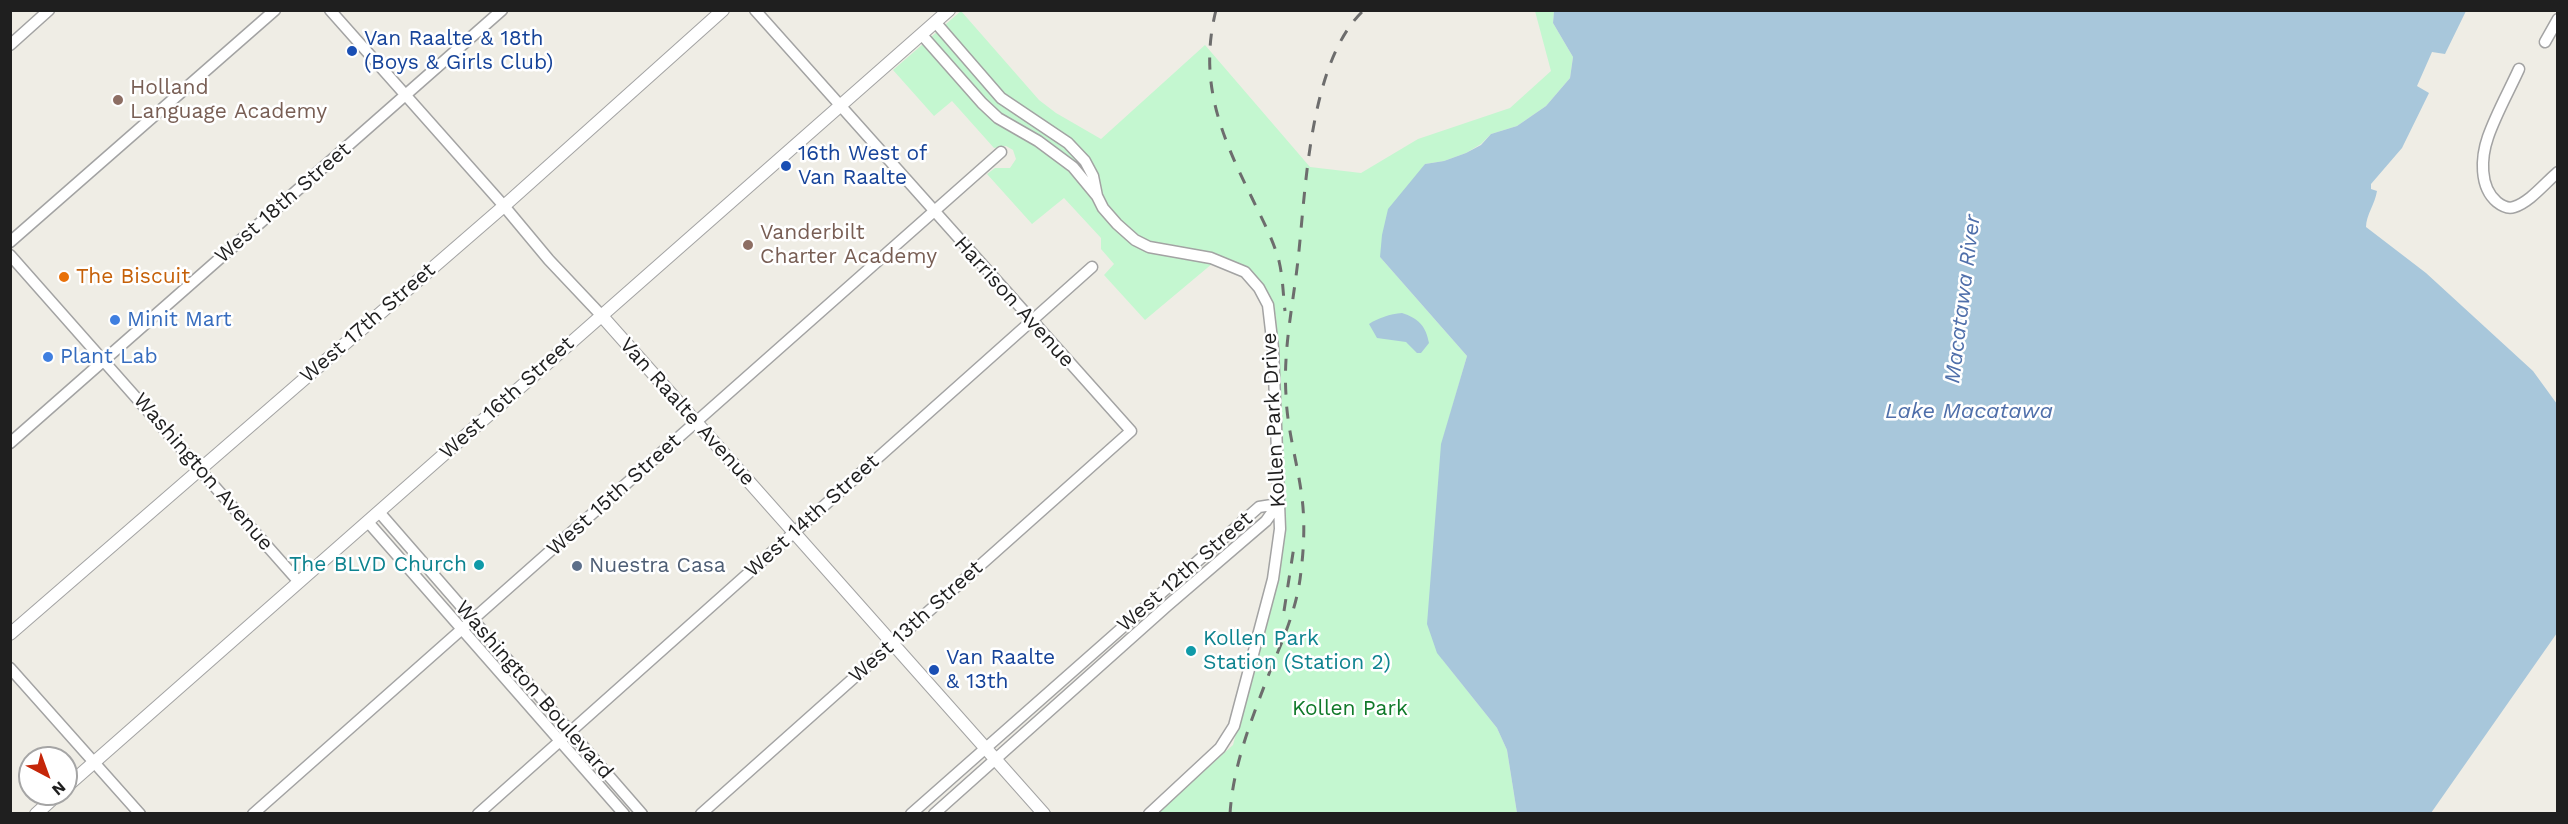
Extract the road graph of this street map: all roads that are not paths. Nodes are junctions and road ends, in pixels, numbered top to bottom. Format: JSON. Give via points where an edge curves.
{"nodes":[{"id":1,"x":49,"y":10,"type":"edge"},
{"id":2,"x":275,"y":10,"type":"edge"},
{"id":3,"x":330,"y":10,"type":"edge"},
{"id":4,"x":502,"y":10,"type":"edge"},
{"id":5,"x":723,"y":10,"type":"edge"},
{"id":6,"x":755,"y":10,"type":"edge"},
{"id":7,"x":949,"y":10,"type":"edge"},
{"id":8,"x":2558,"y":19,"type":"edge"},
{"id":9,"x":936,"y":23,"type":"junction"},
{"id":10,"x":922,"y":35,"type":"junction"},
{"id":11,"x":2545,"y":42,"type":"dead end"},
{"id":12,"x":10,"y":45,"type":"edge"},
{"id":13,"x":2519,"y":69,"type":"dead end"},
{"id":14,"x":405,"y":96,"type":"junction"},
{"id":15,"x":841,"y":107,"type":"junction"},
{"id":16,"x":1001,"y":152,"type":"dead end"},
{"id":17,"x":2558,"y":172,"type":"edge"},
{"id":18,"x":1097,"y":196,"type":"junction"},
{"id":19,"x":504,"y":206,"type":"junction"},
{"id":20,"x":933,"y":211,"type":"junction"},
{"id":21,"x":10,"y":242,"type":"edge"},
{"id":22,"x":10,"y":255,"type":"edge"},
{"id":23,"x":1092,"y":267,"type":"dead end"},
{"id":24,"x":601,"y":315,"type":"junction"},
{"id":25,"x":1031,"y":321,"type":"junction"},
{"id":26,"x":104,"y":360,"type":"junction"},
{"id":27,"x":696,"y":421,"type":"junction"},
{"id":28,"x":1131,"y":431,"type":"joint"},
{"id":29,"x":10,"y":443,"type":"edge"},
{"id":30,"x":200,"y":468,"type":"junction"},
{"id":31,"x":1278,"y":504,"type":"junction"},
{"id":32,"x":379,"y":512,"type":"junction"},
{"id":33,"x":368,"y":522,"type":"junction"},
{"id":34,"x":794,"y":532,"type":"junction"},
{"id":35,"x":299,"y":582,"type":"junction"},
{"id":36,"x":472,"y":620,"type":"junction"},
{"id":37,"x":462,"y":629,"type":"junction"},
{"id":38,"x":10,"y":634,"type":"edge"},
{"id":39,"x":892,"y":643,"type":"junction"},
{"id":40,"x":10,"y":668,"type":"edge"},
{"id":41,"x":570,"y":731,"type":"junction"},
{"id":42,"x":560,"y":740,"type":"junction"},
{"id":43,"x":986,"y":747,"type":"junction"},
{"id":44,"x":997,"y":759,"type":"junction"},
{"id":45,"x":95,"y":761,"type":"junction"},
{"id":46,"x":78,"y":776,"type":"edge"},
{"id":47,"x":140,"y":813,"type":"edge"},
{"id":48,"x":253,"y":813,"type":"edge"},
{"id":49,"x":478,"y":813,"type":"edge"},
{"id":50,"x":624,"y":813,"type":"edge"},
{"id":51,"x":642,"y":813,"type":"edge"},
{"id":52,"x":701,"y":813,"type":"edge"},
{"id":53,"x":911,"y":813,"type":"edge"},
{"id":54,"x":934,"y":813,"type":"edge"},
{"id":55,"x":1044,"y":813,"type":"edge"},
{"id":56,"x":1149,"y":813,"type":"edge"}],
"edges":[{"from":1,"to":12,"type":"street"},
{"from":2,"to":21,"type":"street"},
{"from":3,"to":14,"type":"street","name":"Van Raalte Avenue"},
{"from":4,"to":14,"type":"street","name":"West 18th Street"},
{"from":5,"to":19,"type":"street","name":"West 17th Street"},
{"from":6,"to":15,"type":"street","name":"Harrison Avenue"},
{"from":7,"to":9,"type":"street","name":"West 16th Street"},
{"from":8,"to":11,"type":"street"},
{"from":9,"to":10,"type":"street","name":"West 16th Street"},
{"from":9,"to":18,"type":"street","name":"Kollen Park Drive","via":[[1001,99],[1068,143],[1085,161]]},
{"from":10,"to":15,"type":"street","name":"West 16th Street"},
{"from":10,"to":18,"type":"street","name":"Kollen Park Drive","via":[[998,118],[1073,167]]},
{"from":13,"to":17,"type":"street","via":[[2488,138],[2483,171],[2488,192],[2511,208]]},
{"from":14,"to":19,"type":"street","name":"Van Raalte Avenue"},
{"from":14,"to":26,"type":"street","name":"West 18th Street"},
{"from":15,"to":20,"type":"street","name":"Harrison Avenue"},
{"from":15,"to":24,"type":"street","name":"West 16th Street"},
{"from":16,"to":20,"type":"street","name":"West 15th Street"},
{"from":18,"to":31,"type":"street","name":"Kollen Park Drive","via":[[1103,208],[1135,240],[1149,247],[1211,258],[1245,272],[1259,288],[1268,305],[1273,348]]},
{"from":19,"to":24,"type":"street","name":"Van Raalte Avenue"},
{"from":19,"to":30,"type":"street","name":"West 17th Street"},
{"from":20,"to":25,"type":"street","name":"Harrison Avenue"},
{"from":20,"to":27,"type":"street","name":"West 15th Street"},
{"from":22,"to":26,"type":"street","name":"Washington Avenue"},
{"from":23,"to":25,"type":"street","name":"West 14th Street"},
{"from":24,"to":27,"type":"street","name":"Van Raalte Avenue"},
{"from":24,"to":32,"type":"street","name":"West 16th Street"},
{"from":25,"to":28,"type":"street","name":"Harrison Avenue"},
{"from":25,"to":34,"type":"street","name":"West 14th Street"},
{"from":26,"to":29,"type":"street","name":"West 18th Street"},
{"from":26,"to":30,"type":"street","name":"Washington Avenue"},
{"from":27,"to":34,"type":"street","name":"Van Raalte Avenue"},
{"from":27,"to":36,"type":"street","name":"West 15th Street"},
{"from":28,"to":39,"type":"street","name":"West 13th Street"},
{"from":30,"to":35,"type":"street","name":"Washington Avenue"},
{"from":30,"to":38,"type":"street","name":"West 17th Street"},
{"from":31,"to":43,"type":"street","name":"West 12th Street","via":[[1259,507]]},
{"from":31,"to":44,"type":"street","name":"West 12th Street","via":[[1266,521]]},
{"from":31,"to":56,"type":"street","name":"Kollen Park Drive","via":[[1279,545],[1273,579],[1234,726],[1225,742]]},
{"from":32,"to":33,"type":"street","name":"West 16th Street"},
{"from":32,"to":36,"type":"street","name":"Washington Boulevard"},
{"from":33,"to":35,"type":"street","name":"West 16th Street"},
{"from":33,"to":37,"type":"street","name":"Washington Boulevard"},
{"from":34,"to":39,"type":"street","name":"Van Raalte Avenue"},
{"from":34,"to":41,"type":"street","name":"West 14th Street"},
{"from":35,"to":45,"type":"street","name":"West 16th Street"},
{"from":36,"to":37,"type":"street","name":"West 15th Street"},
{"from":36,"to":41,"type":"street","name":"Washington Boulevard"},
{"from":37,"to":42,"type":"street","name":"Washington Boulevard"},
{"from":37,"to":48,"type":"street","name":"West 15th Street"},
{"from":39,"to":43,"type":"street","name":"Van Raalte Avenue"},
{"from":39,"to":52,"type":"street","name":"West 13th Street"},
{"from":40,"to":45,"type":"street"},
{"from":41,"to":42,"type":"street","name":"West 14th Street"},
{"from":41,"to":51,"type":"street","name":"Washington Boulevard"},
{"from":42,"to":49,"type":"street","name":"West 14th Street"},
{"from":42,"to":50,"type":"street","name":"Washington Boulevard"},
{"from":43,"to":44,"type":"street","name":"Van Raalte Avenue"},
{"from":43,"to":53,"type":"street","name":"West 12th Street"},
{"from":44,"to":54,"type":"street","name":"West 12th Street"},
{"from":44,"to":55,"type":"street","name":"Van Raalte Avenue"},
{"from":45,"to":46,"type":"street","name":"West 16th Street"},
{"from":45,"to":47,"type":"street"}]}
